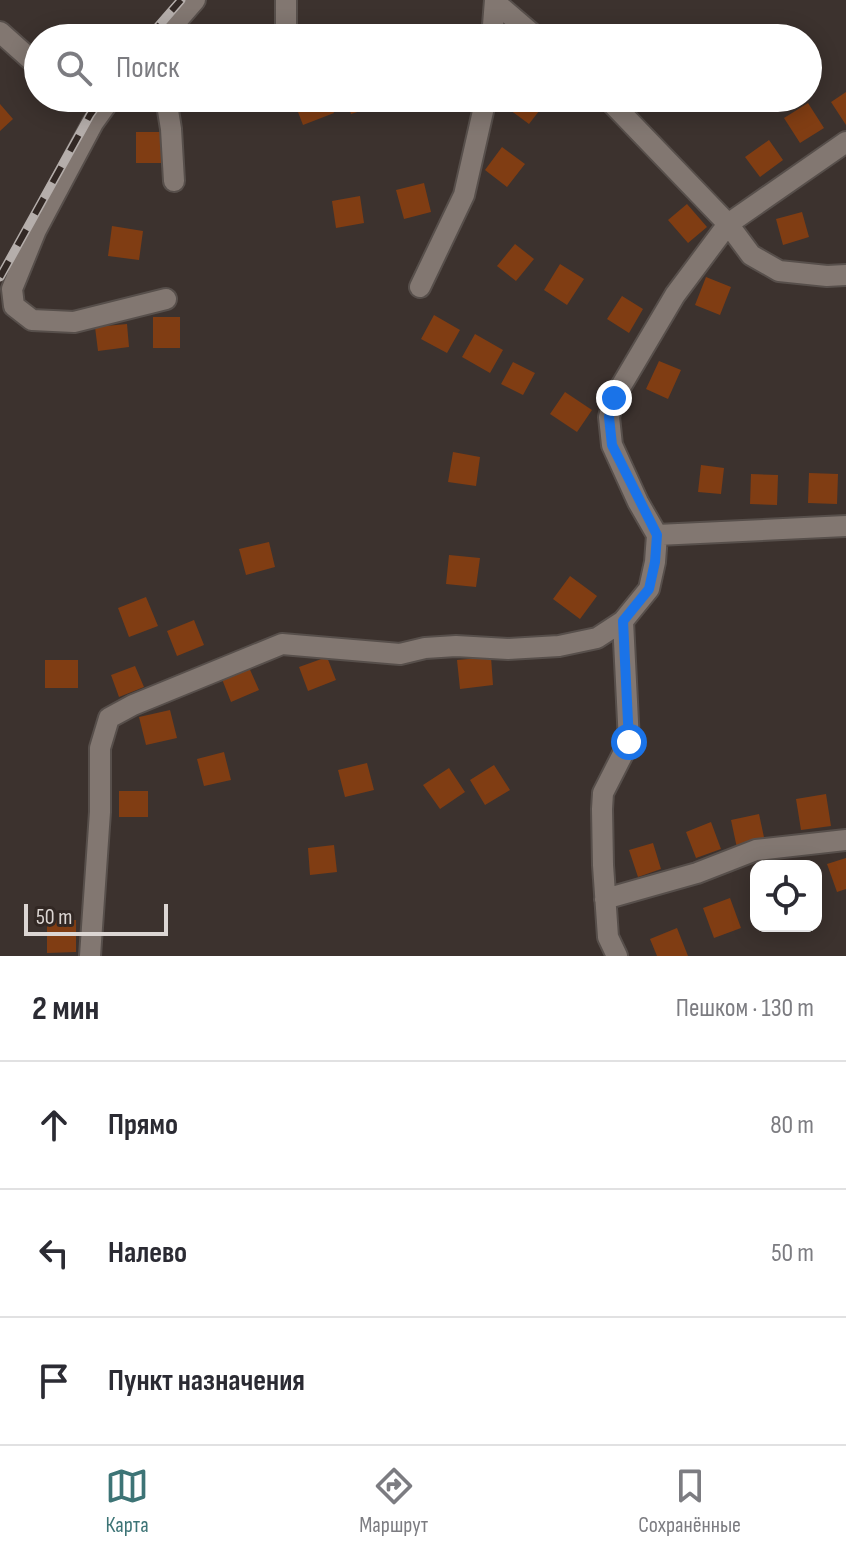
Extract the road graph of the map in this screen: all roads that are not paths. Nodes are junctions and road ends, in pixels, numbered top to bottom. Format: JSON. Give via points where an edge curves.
{"nodes":[{"id":1,"x":195,"y":0,"type":"edge"},
{"id":2,"x":286,"y":0,"type":"edge"},
{"id":3,"x":495,"y":2,"type":"edge"},
{"id":4,"x":174,"y":24,"type":"edge"},
{"id":5,"x":286,"y":24,"type":"edge"},
{"id":6,"x":493,"y":24,"type":"edge"},
{"id":7,"x":521,"y":24,"type":"edge"},
{"id":8,"x":0,"y":33,"type":"edge"},
{"id":9,"x":24,"y":54,"type":"edge"},
{"id":10,"x":102,"y":112,"type":"edge"},
{"id":11,"x":168,"y":112,"type":"edge"},
{"id":12,"x":483,"y":112,"type":"edge"},
{"id":13,"x":620,"y":112,"type":"edge"},
{"id":14,"x":846,"y":142,"type":"edge"},
{"id":15,"x":174,"y":181,"type":"dead end"},
{"id":16,"x":728,"y":224,"type":"junction"},
{"id":17,"x":846,"y":275,"type":"edge"},
{"id":18,"x":420,"y":287,"type":"dead end"},
{"id":19,"x":166,"y":299,"type":"dead end"},
{"id":20,"x":846,"y":526,"type":"edge"},
{"id":21,"x":657,"y":535,"type":"junction"},
{"id":22,"x":623,"y":621,"type":"junction"},
{"id":23,"x":846,"y":840,"type":"edge"},
{"id":24,"x":605,"y":899,"type":"junction"},
{"id":25,"x":90,"y":956,"type":"edge"},
{"id":26,"x":617,"y":956,"type":"edge"}],
"edges":[{"from":1,"to":4,"type":"lane"},
{"from":2,"to":5,"type":"lane"},
{"from":3,"to":6,"type":"lane"},
{"from":3,"to":7,"type":"lane"},
{"from":8,"to":9,"type":"lane"},
{"from":10,"to":19,"type":"lane","via":[[36,230],[12,289],[14,306],[32,320],[74,322]]},
{"from":11,"to":15,"type":"lane"},
{"from":12,"to":18,"type":"lane","via":[[464,195]]},
{"from":13,"to":16,"type":"lane"},
{"from":14,"to":16,"type":"lane"},
{"from":16,"to":17,"type":"lane","via":[[751,255],[779,271]]},
{"from":16,"to":21,"type":"lane","via":[[675,295],[614,398],[609,417],[612,445]]},
{"from":20,"to":21,"type":"lane"},
{"from":21,"to":22,"type":"lane","via":[[649,589]]},
{"from":22,"to":24,"type":"lane","via":[[629,742],[603,793]]},
{"from":22,"to":25,"type":"lane","via":[[597,638],[533,648],[456,646],[379,654],[282,644],[109,718],[100,748]]},
{"from":23,"to":24,"type":"lane","via":[[756,850]]},
{"from":24,"to":26,"type":"lane","via":[[608,937]]}]}
